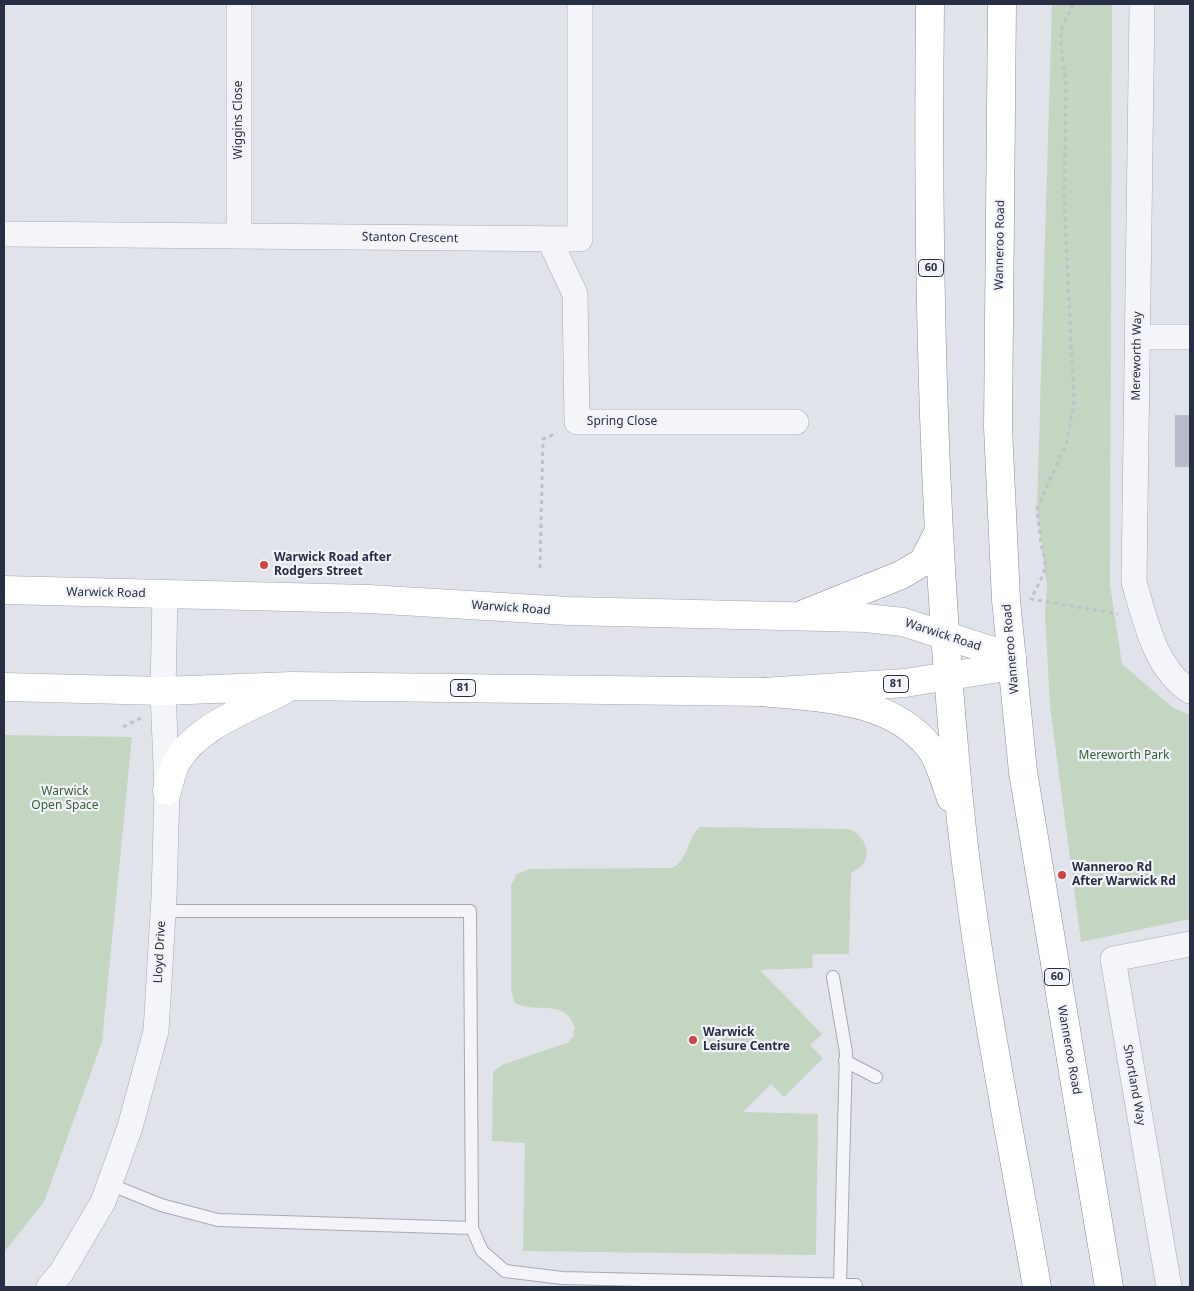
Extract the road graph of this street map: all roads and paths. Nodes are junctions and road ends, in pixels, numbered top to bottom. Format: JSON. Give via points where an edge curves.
{"nodes":[{"id":1,"x":239,"y":4,"type":"edge"},
{"id":2,"x":580,"y":4,"type":"edge"},
{"id":3,"x":930,"y":4,"type":"edge"},
{"id":4,"x":1002,"y":4,"type":"edge"},
{"id":5,"x":1073,"y":4,"type":"edge"},
{"id":6,"x":1142,"y":4,"type":"edge"},
{"id":7,"x":4,"y":234,"type":"edge"},
{"id":8,"x":239,"y":236,"type":"junction"},
{"id":9,"x":548,"y":239,"type":"junction"},
{"id":10,"x":1137,"y":337,"type":"junction"},
{"id":11,"x":1190,"y":337,"type":"edge"},
{"id":12,"x":577,"y":422,"type":"junction"},
{"id":13,"x":796,"y":422,"type":"dead end"},
{"id":14,"x":938,"y":533,"type":"junction"},
{"id":15,"x":540,"y":568,"type":"dead end"},
{"id":16,"x":4,"y":590,"type":"edge"},
{"id":17,"x":165,"y":594,"type":"junction"},
{"id":18,"x":799,"y":616,"type":"junction"},
{"id":19,"x":1126,"y":616,"type":"dead end"},
{"id":20,"x":946,"y":636,"type":"junction"},
{"id":21,"x":1012,"y":662,"type":"junction"},
{"id":22,"x":949,"y":677,"type":"junction"},
{"id":23,"x":292,"y":686,"type":"junction"},
{"id":24,"x":4,"y":687,"type":"edge"},
{"id":25,"x":163,"y":691,"type":"junction"},
{"id":26,"x":1190,"y":691,"type":"edge"},
{"id":27,"x":763,"y":692,"type":"junction"},
{"id":28,"x":167,"y":791,"type":"junction"},
{"id":29,"x":962,"y":822,"type":"junction"},
{"id":30,"x":163,"y":911,"type":"junction"},
{"id":31,"x":1190,"y":944,"type":"edge"},
{"id":32,"x":833,"y":977,"type":"dead end"},
{"id":33,"x":846,"y":1061,"type":"junction"},
{"id":34,"x":876,"y":1077,"type":"dead end"},
{"id":35,"x":109,"y":1184,"type":"junction"},
{"id":36,"x":472,"y":1228,"type":"junction"},
{"id":37,"x":840,"y":1285,"type":"junction"},
{"id":38,"x":856,"y":1285,"type":"dead end"},
{"id":39,"x":49,"y":1287,"type":"edge"},
{"id":40,"x":1037,"y":1287,"type":"edge"},
{"id":41,"x":1109,"y":1287,"type":"edge"},
{"id":42,"x":1168,"y":1287,"type":"edge"}],
"edges":[{"from":1,"to":8,"type":"street","name":"Wiggins Close"},
{"from":2,"to":9,"type":"street","name":"Stanton Crescent","via":[[580,239]]},
{"from":3,"to":14,"type":"main road","number":"60","via":[[932,400]]},
{"from":4,"to":21,"type":"main road","name":"Wanneroo Road","number":"60","via":[[998,427]]},
{"from":5,"to":19,"type":"path","via":[[1061,30],[1061,44],[1066,85],[1064,199],[1074,402],[1067,442],[1037,509],[1045,560],[1044,573],[1031,599]]},
{"from":6,"to":10,"type":"street","name":"Mereworth Way"},
{"from":7,"to":8,"type":"street","name":"Stanton Crescent"},
{"from":8,"to":9,"type":"street","name":"Stanton Crescent"},
{"from":9,"to":12,"type":"street","name":"Spring Close","via":[[575,294]]},
{"from":10,"to":11,"type":"street"},
{"from":10,"to":26,"type":"street","name":"Mereworth Way","via":[[1134,582],[1154,649],[1183,687]]},
{"from":12,"to":13,"type":"street","name":"Spring Close"},
{"from":12,"to":15,"type":"path","via":[[543,439]]},
{"from":14,"to":18,"type":"main road","via":[[923,562],[901,575]]},
{"from":14,"to":20,"type":"main road","number":"60"},
{"from":16,"to":17,"type":"main road","name":"Warwick Road"},
{"from":17,"to":18,"type":"main road","name":"Warwick Road","via":[[370,599],[569,611]]},
{"from":17,"to":25,"type":"street","name":"Lloyd Drive"},
{"from":18,"to":20,"type":"main road","name":"Warwick Road","via":[[903,622]]},
{"from":20,"to":21,"type":"main road","name":"Warwick Road"},
{"from":20,"to":22,"type":"main road","number":"60"},
{"from":21,"to":22,"type":"main road","name":"Warwick Road","number":"81"},
{"from":21,"to":41,"type":"main road","name":"Wanneroo Road","number":"60","via":[[1023,772]]},
{"from":22,"to":27,"type":"main road","name":"Warwick Road","number":"81"},
{"from":22,"to":29,"type":"main road","number":"60"},
{"from":23,"to":25,"type":"main road","name":"Warwick Road","number":"81"},
{"from":23,"to":27,"type":"main road","name":"Warwick Road","number":"81"},
{"from":23,"to":28,"type":"main road","via":[[215,725],[195,741],[177,762]]},
{"from":24,"to":25,"type":"main road","name":"Warwick Road","number":"81"},
{"from":25,"to":28,"type":"street","name":"Lloyd Drive"},
{"from":27,"to":29,"type":"main road","via":[[866,707],[901,722],[930,749]]},
{"from":28,"to":30,"type":"street","name":"Lloyd Drive"},
{"from":29,"to":40,"type":"main road","number":"60","via":[[979,951]]},
{"from":30,"to":35,"type":"street","name":"Lloyd Drive","via":[[156,1031],[130,1127]]},
{"from":30,"to":36,"type":"lane","via":[[470,911]]},
{"from":31,"to":42,"type":"street","name":"Shortland Way","via":[[1113,959]]},
{"from":32,"to":33,"type":"lane"},
{"from":33,"to":34,"type":"lane"},
{"from":33,"to":37,"type":"lane"},
{"from":35,"to":36,"type":"lane","via":[[161,1205],[218,1220]]},
{"from":35,"to":39,"type":"street","name":"Lloyd Drive","via":[[98,1210]]},
{"from":36,"to":37,"type":"lane","via":[[482,1251],[505,1270],[562,1278]]},
{"from":37,"to":38,"type":"lane"}]}
